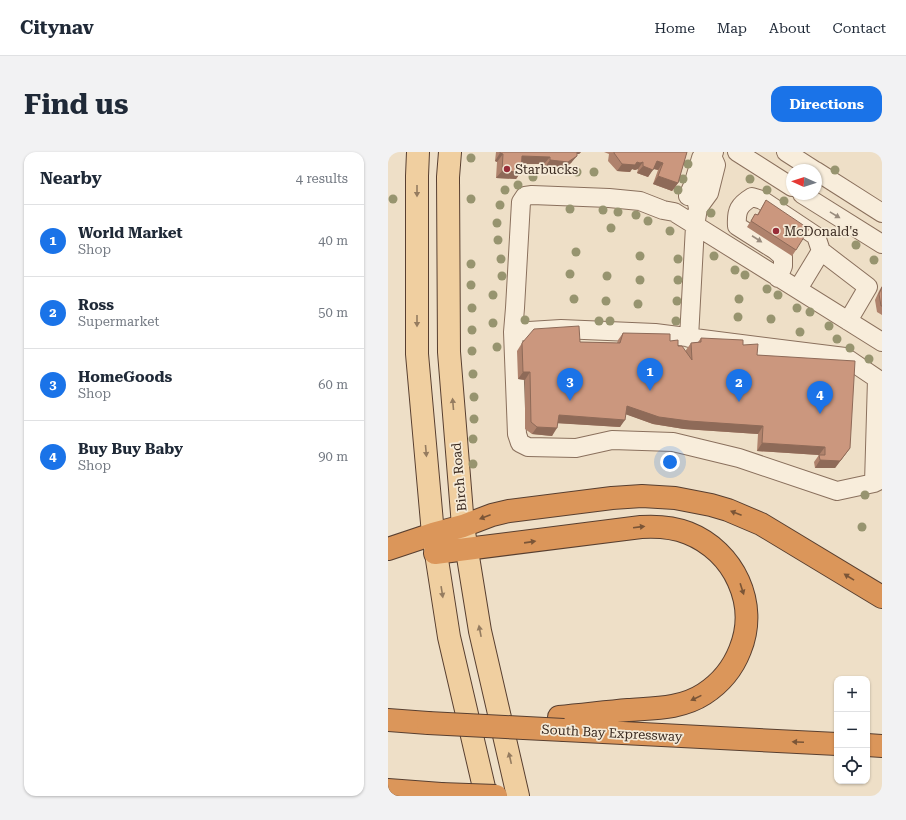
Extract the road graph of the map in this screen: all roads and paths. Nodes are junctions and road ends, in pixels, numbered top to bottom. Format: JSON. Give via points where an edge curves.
{"nodes":[{"id":1,"x":418,"y":152,"type":"edge"},
{"id":2,"x":450,"y":152,"type":"edge"},
{"id":3,"x":737,"y":152,"type":"edge"},
{"id":4,"x":786,"y":152,"type":"edge"},
{"id":5,"x":713,"y":154,"type":"edge"},
{"id":6,"x":804,"y":164,"type":"edge"},
{"id":7,"x":822,"y":175,"type":"edge"},
{"id":8,"x":786,"y":183,"type":"edge"},
{"id":9,"x":693,"y":185,"type":"junction"},
{"id":10,"x":812,"y":200,"type":"edge"},
{"id":11,"x":698,"y":208,"type":"junction"},
{"id":12,"x":663,"y":210,"type":"junction"},
{"id":13,"x":882,"y":213,"type":"edge"},
{"id":14,"x":695,"y":226,"type":"junction"},
{"id":15,"x":882,"y":244,"type":"edge"},
{"id":16,"x":821,"y":251,"type":"junction"},
{"id":17,"x":778,"y":278,"type":"junction"},
{"id":18,"x":798,"y":289,"type":"junction"},
{"id":19,"x":848,"y":321,"type":"junction"},
{"id":20,"x":513,"y":332,"type":"junction"},
{"id":21,"x":689,"y":338,"type":"junction"},
{"id":22,"x":882,"y":342,"type":"edge"},
{"id":23,"x":879,"y":380,"type":"edge"},
{"id":24,"x":878,"y":481,"type":"edge"},
{"id":25,"x":463,"y":526,"type":"junction"},
{"id":26,"x":434,"y":543,"type":"junction"},
{"id":27,"x":467,"y":548,"type":"junction"},
{"id":28,"x":388,"y":549,"type":"edge"},
{"id":29,"x":882,"y":597,"type":"edge"},
{"id":30,"x":388,"y":720,"type":"edge"},
{"id":31,"x":561,"y":723,"type":"junction"},
{"id":32,"x":834,"y":744,"type":"edge"},
{"id":33,"x":870,"y":745,"type":"edge"},
{"id":34,"x":882,"y":746,"type":"edge"},
{"id":35,"x":388,"y":790,"type":"edge"},
{"id":36,"x":486,"y":796,"type":"edge"},
{"id":37,"x":496,"y":796,"type":"edge"},
{"id":38,"x":518,"y":796,"type":"edge"}],
"edges":[{"from":1,"to":26,"type":"main road","one_way":true,"via":[[417,354]]},
{"from":25,"to":2,"type":"main road","name":"Birch Road","one_way":true,"via":[[449,352]]},
{"from":3,"to":8,"type":"street"},
{"from":4,"to":6,"type":"street"},
{"from":5,"to":9,"type":"street","via":[[701,158]]},
{"from":5,"to":11,"type":"street","via":[[716,165],[709,193]]},
{"from":7,"to":13,"type":"street"},
{"from":9,"to":11,"type":"street"},
{"from":9,"to":12,"type":"street","via":[[682,203]]},
{"from":10,"to":15,"type":"street","one_way":true},
{"from":11,"to":14,"type":"street"},
{"from":12,"to":14,"type":"street","via":[[674,212]]},
{"from":12,"to":20,"type":"street","via":[[640,201],[525,196],[521,202]]},
{"from":14,"to":17,"type":"street"},
{"from":14,"to":21,"type":"street"},
{"from":16,"to":17,"type":"street","one_way":true,"via":[[816,236],[762,200],[742,193],[734,195],[728,210],[737,226],[783,257],[783,266]]},
{"from":16,"to":18,"type":"street"},
{"from":16,"to":19,"type":"street","via":[[868,287]]},
{"from":17,"to":18,"type":"street"},
{"from":18,"to":19,"type":"street"},
{"from":19,"to":22,"type":"street"},
{"from":20,"to":21,"type":"street","via":[[569,329],[655,333]]},
{"from":20,"to":24,"type":"street","via":[[517,434],[520,442],[528,447],[576,448],[612,440],[673,442],[739,458],[836,491]]},
{"from":21,"to":23,"type":"street","via":[[845,358]]},
{"from":23,"to":24,"type":"street"},
{"from":25,"to":26,"type":"highway"},
{"from":25,"to":27,"type":"main road","name":"Birch Road"},
{"from":29,"to":25,"type":"highway","one_way":true,"via":[[761,524],[728,510],[693,501],[657,496],[612,498],[509,511]]},
{"from":26,"to":27,"type":"highway"},
{"from":26,"to":28,"type":"highway"},
{"from":26,"to":36,"type":"main road","one_way":true,"via":[[449,637]]},
{"from":27,"to":31,"type":"highway","one_way":true,"via":[[641,527],[663,527],[688,533],[707,543],[723,557],[736,574],[746,604],[745,635],[734,664],[713,688],[694,700],[673,707]]},
{"from":38,"to":27,"type":"main road","name":"Birch Road","one_way":true,"via":[[480,631]]},
{"from":30,"to":31,"type":"highway","name":"South Bay Expressway","bridge":true,"via":[[434,723]]},
{"from":32,"to":31,"type":"highway","name":"South Bay Expressway","one_way":true},
{"from":33,"to":34,"type":"highway"},
{"from":35,"to":37,"type":"highway","bridge":true}]}
